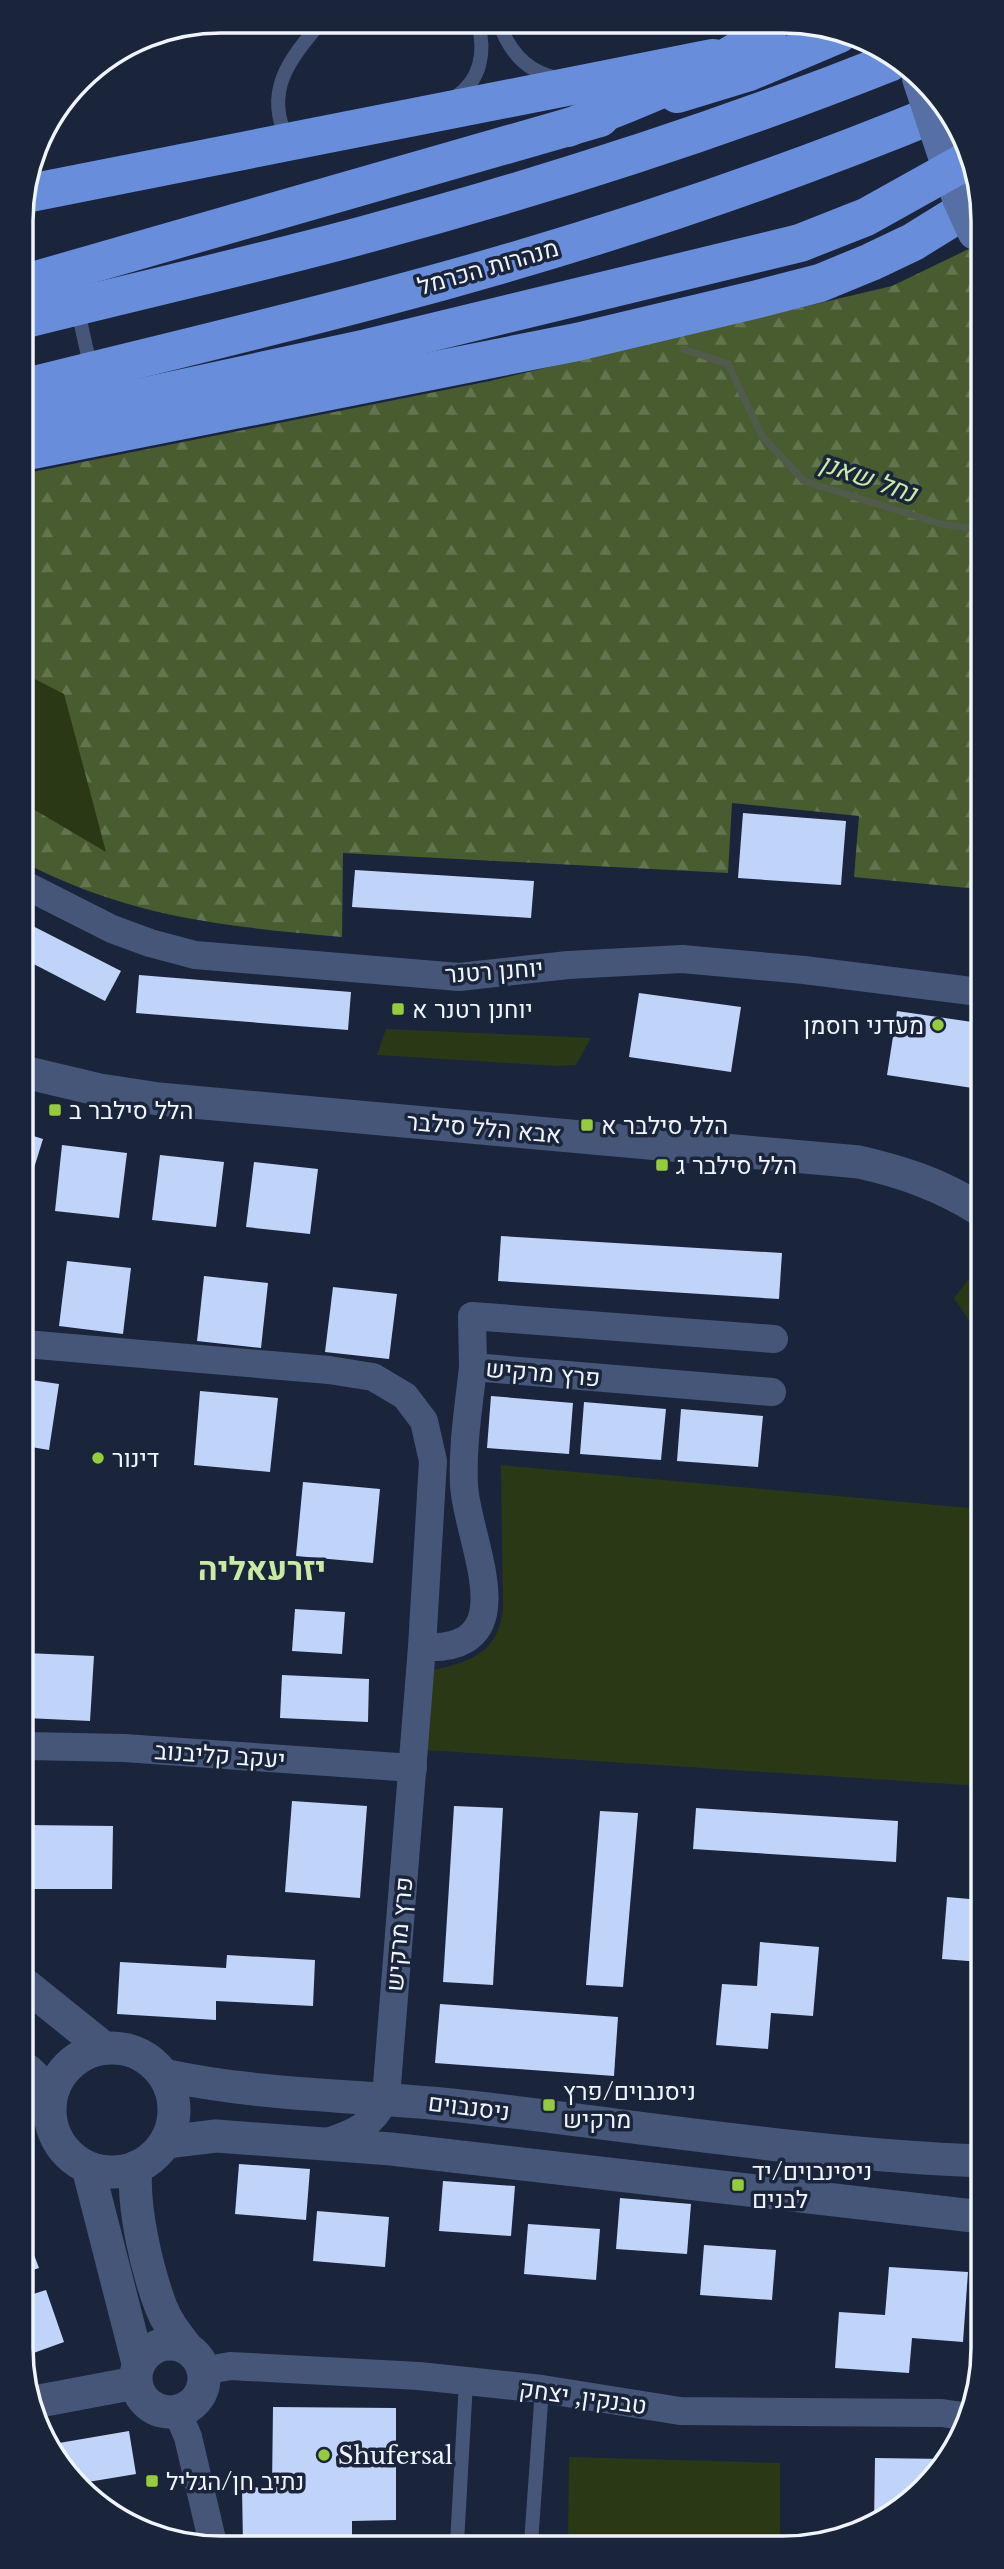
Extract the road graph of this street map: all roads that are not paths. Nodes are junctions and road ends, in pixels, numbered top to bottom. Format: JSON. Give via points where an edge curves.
{"nodes":[{"id":1,"x":503,"y":33,"type":"edge"},
{"id":2,"x":311,"y":34,"type":"edge"},
{"id":3,"x":480,"y":34,"type":"edge"},
{"id":4,"x":777,"y":34,"type":"edge"},
{"id":5,"x":827,"y":39,"type":"edge"},
{"id":6,"x":885,"y":64,"type":"edge"},
{"id":7,"x":597,"y":81,"type":"junction"},
{"id":8,"x":930,"y":104,"type":"edge"},
{"id":9,"x":936,"y":113,"type":"edge"},
{"id":10,"x":414,"y":119,"type":"junction"},
{"id":11,"x":568,"y":128,"type":"junction"},
{"id":12,"x":289,"y":142,"type":"junction"},
{"id":13,"x":961,"y":164,"type":"edge"},
{"id":14,"x":36,"y":192,"type":"edge"},
{"id":15,"x":970,"y":207,"type":"edge"},
{"id":16,"x":971,"y":220,"type":"edge"},
{"id":17,"x":34,"y":285,"type":"edge"},
{"id":18,"x":74,"y":288,"type":"junction"},
{"id":19,"x":34,"y":313,"type":"edge"},
{"id":20,"x":91,"y":370,"type":"junction"},
{"id":21,"x":34,"y":385,"type":"edge"},
{"id":22,"x":34,"y":420,"type":"edge"},
{"id":23,"x":34,"y":451,"type":"edge"},
{"id":24,"x":34,"y":889,"type":"edge"},
{"id":25,"x":971,"y":991,"type":"edge"},
{"id":26,"x":34,"y":1075,"type":"edge"},
{"id":27,"x":971,"y":1204,"type":"edge"},
{"id":28,"x":774,"y":1339,"type":"dead end"},
{"id":29,"x":33,"y":1345,"type":"edge"},
{"id":30,"x":472,"y":1367,"type":"junction"},
{"id":31,"x":772,"y":1392,"type":"dead end"},
{"id":32,"x":422,"y":1647,"type":"junction"},
{"id":33,"x":33,"y":1746,"type":"edge"},
{"id":34,"x":413,"y":1768,"type":"junction"},
{"id":35,"x":33,"y":1991,"type":"edge"},
{"id":36,"x":104,"y":2048,"type":"junction"},
{"id":37,"x":164,"y":2075,"type":"junction"},
{"id":38,"x":33,"y":2076,"type":"edge"},
{"id":39,"x":51,"y":2093,"type":"junction"},
{"id":40,"x":386,"y":2097,"type":"junction"},
{"id":41,"x":166,"y":2141,"type":"junction"},
{"id":42,"x":324,"y":2143,"type":"junction"},
{"id":43,"x":970,"y":2150,"type":"edge"},
{"id":44,"x":941,"y":2159,"type":"junction"},
{"id":45,"x":970,"y":2160,"type":"edge"},
{"id":46,"x":136,"y":2167,"type":"junction"},
{"id":47,"x":88,"y":2168,"type":"junction"},
{"id":48,"x":970,"y":2216,"type":"edge"},
{"id":49,"x":196,"y":2360,"type":"junction"},
{"id":50,"x":137,"y":2373,"type":"junction"},
{"id":51,"x":466,"y":2382,"type":"junction"},
{"id":52,"x":542,"y":2389,"type":"junction"},
{"id":53,"x":41,"y":2400,"type":"edge"},
{"id":54,"x":177,"y":2411,"type":"junction"},
{"id":55,"x":958,"y":2415,"type":"edge"},
{"id":56,"x":211,"y":2535,"type":"edge"},
{"id":57,"x":457,"y":2536,"type":"edge"},
{"id":58,"x":532,"y":2536,"type":"edge"}],
"edges":[{"from":1,"to":7,"type":"lane","via":[[523,63],[553,78]]},
{"from":2,"to":12,"type":"lane","via":[[292,58],[278,90],[277,115]]},
{"from":3,"to":10,"type":"lane","via":[[479,70],[471,84]]},
{"from":4,"to":7,"type":"highway","bridge":true},
{"from":4,"to":11,"type":"highway","bridge":true},
{"from":5,"to":11,"type":"highway","bridge":true,"via":[[749,72]]},
{"from":6,"to":18,"type":"highway","via":[[621,160],[365,235]]},
{"from":7,"to":10,"type":"highway"},
{"from":8,"to":16,"type":"main road","bridge":true},
{"from":9,"to":20,"type":"highway","name":"מנהרות הכרמל","via":[[631,225],[381,298]]},
{"from":10,"to":12,"type":"highway"},
{"from":11,"to":18,"type":"highway"},
{"from":12,"to":14,"type":"highway"},
{"from":13,"to":22,"type":"highway","bridge":true,"via":[[866,217],[787,247],[367,348]]},
{"from":15,"to":23,"type":"highway","via":[[913,242],[820,283],[576,342]]},
{"from":17,"to":18,"type":"highway"},
{"from":18,"to":19,"type":"highway"},
{"from":18,"to":20,"type":"lane"},
{"from":20,"to":21,"type":"highway","name":"מנהרות הכרמל"},
{"from":24,"to":25,"type":"street","name":"יוחנן רטנר","via":[[111,929],[195,954],[459,976],[682,959]]},
{"from":26,"to":27,"type":"street","name":"אבא הלל סילבר","via":[[159,1099],[859,1162],[904,1172]]},
{"from":28,"to":30,"type":"street","via":[[472,1316]]},
{"from":29,"to":32,"type":"street","name":"פרץ מרקיש","via":[[329,1370],[373,1377],[405,1396],[424,1421],[433,1461]]},
{"from":30,"to":31,"type":"street","name":"פרץ מרקיש"},
{"from":30,"to":32,"type":"street","name":"פרץ מרקיש","via":[[464,1485],[485,1588],[484,1612],[477,1631],[460,1642]]},
{"from":32,"to":34,"type":"street","name":"פרץ מרקיש"},
{"from":33,"to":34,"type":"street","name":"יעקב קליבנוב"},
{"from":34,"to":40,"type":"street","name":"פרץ מרקיש"},
{"from":35,"to":36,"type":"street"},
{"from":36,"to":37,"type":"street","via":[[138,2052]]},
{"from":36,"to":39,"type":"street","via":[[71,2062]]},
{"from":37,"to":40,"type":"street","name":"ניסנבוים","via":[[211,2085]]},
{"from":37,"to":41,"type":"street","via":[[175,2108]]},
{"from":38,"to":39,"type":"street"},
{"from":39,"to":47,"type":"street","via":[[54,2134],[66,2152]]},
{"from":40,"to":42,"type":"street","name":"פרץ מרקיש","via":[[372,2122]]},
{"from":40,"to":44,"type":"street","name":"ניסנבוים"},
{"from":41,"to":42,"type":"street","name":"ניסנבוים","via":[[216,2136]]},
{"from":41,"to":46,"type":"street","via":[[153,2157]]},
{"from":42,"to":48,"type":"street","name":"ניסנבוים"},
{"from":43,"to":44,"type":"street"},
{"from":44,"to":45,"type":"street","name":"ניסנבוים"},
{"from":46,"to":47,"type":"street","via":[[112,2172]]},
{"from":46,"to":49,"type":"street","via":[[136,2209],[161,2307]]},
{"from":47,"to":50,"type":"street"},
{"from":49,"to":50,"type":"street","via":[[165,2343],[145,2354]]},
{"from":49,"to":51,"type":"street","name":"טבנקין, יצחק"},
{"from":49,"to":54,"type":"street","via":[[198,2396]]},
{"from":50,"to":53,"type":"street"},
{"from":50,"to":54,"type":"street","via":[[144,2401],[152,2408]]},
{"from":51,"to":52,"type":"street","name":"טבנקין, יצחק"},
{"from":51,"to":57,"type":"lane"},
{"from":52,"to":55,"type":"street","name":"טבנקין, יצחק","via":[[681,2411]]},
{"from":52,"to":58,"type":"lane"},
{"from":54,"to":56,"type":"street","via":[[188,2437]]}]}
